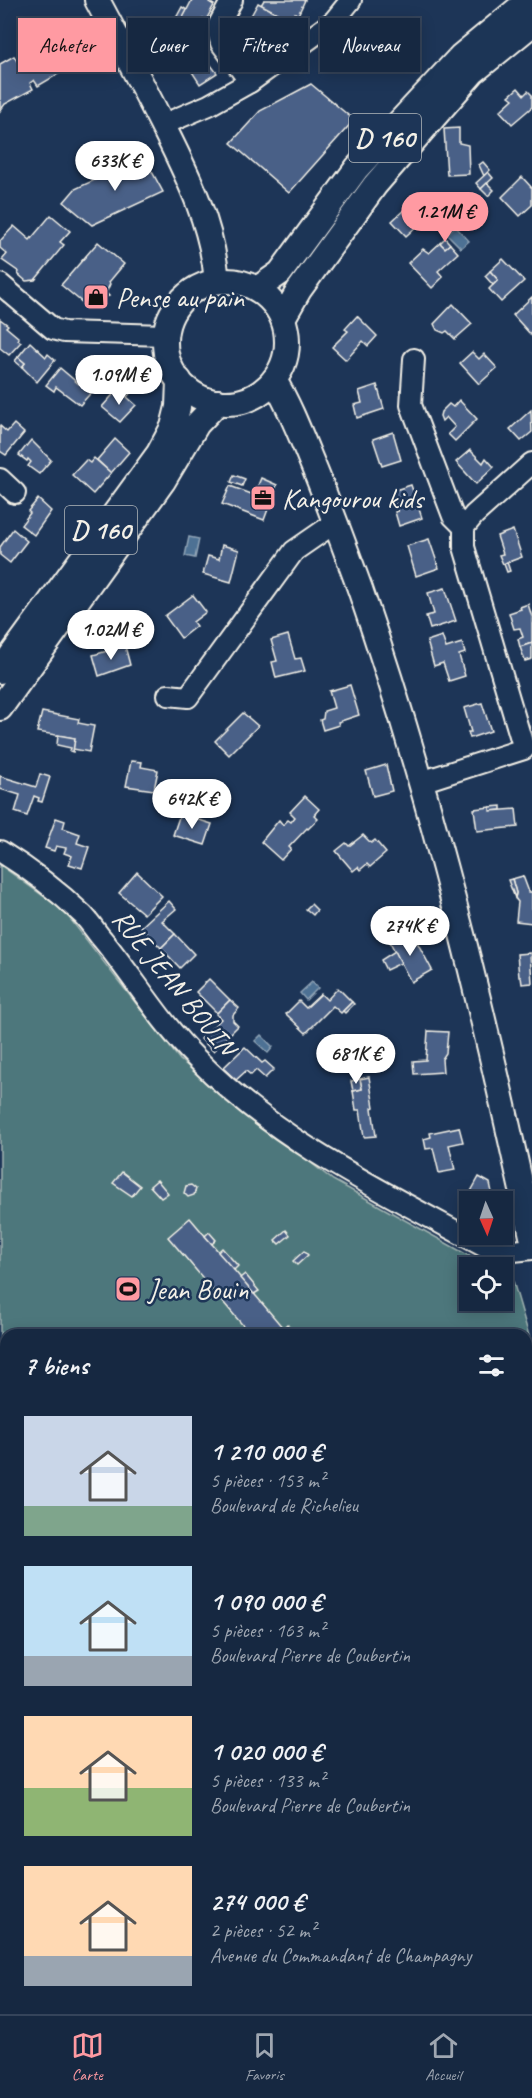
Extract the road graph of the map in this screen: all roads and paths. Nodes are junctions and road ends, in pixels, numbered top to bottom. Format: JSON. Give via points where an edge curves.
{"nodes":[{"id":1,"x":97,"y":0,"type":"edge"},
{"id":2,"x":231,"y":0,"type":"edge"},
{"id":3,"x":351,"y":0,"type":"edge"},
{"id":4,"x":529,"y":0,"type":"edge"},
{"id":5,"x":532,"y":24,"type":"edge"},
{"id":6,"x":250,"y":82,"type":"junction"},
{"id":7,"x":162,"y":124,"type":"junction"},
{"id":8,"x":217,"y":281,"type":"junction"},
{"id":9,"x":0,"y":284,"type":"edge"},
{"id":10,"x":257,"y":289,"type":"junction"},
{"id":11,"x":283,"y":318,"type":"junction"},
{"id":12,"x":165,"y":335,"type":"junction"},
{"id":13,"x":414,"y":359,"type":"dead end"},
{"id":14,"x":179,"y":380,"type":"junction"},
{"id":15,"x":274,"y":380,"type":"junction"},
{"id":16,"x":218,"y":402,"type":"junction"},
{"id":17,"x":532,"y":463,"type":"edge"},
{"id":18,"x":0,"y":479,"type":"edge"},
{"id":19,"x":15,"y":494,"type":"dead end"},
{"id":20,"x":336,"y":522,"type":"junction"},
{"id":21,"x":464,"y":527,"type":"junction"},
{"id":22,"x":0,"y":671,"type":"edge"},
{"id":23,"x":168,"y":695,"type":"dead end"},
{"id":24,"x":0,"y":708,"type":"edge"},
{"id":25,"x":528,"y":756,"type":"edge"},
{"id":26,"x":422,"y":782,"type":"junction"},
{"id":27,"x":0,"y":851,"type":"edge"},
{"id":28,"x":532,"y":1236,"type":"edge"},
{"id":29,"x":532,"y":1248,"type":"edge"}],
"edges":[{"from":1,"to":7,"type":"main road"},
{"from":2,"to":6,"type":"street","via":[[217,28],[221,43]]},
{"from":3,"to":6,"type":"street","via":[[334,21]]},
{"from":4,"to":10,"type":"main road","number":"D 160","via":[[461,56],[357,168],[280,273]]},
{"from":5,"to":11,"type":"main road","number":"D 160","via":[[473,72],[375,185]]},
{"from":6,"to":7,"type":"street","via":[[209,105]]},
{"from":7,"to":8,"type":"main road","via":[[207,224]]},
{"from":8,"to":10,"type":"main road","via":[[238,281]]},
{"from":8,"to":12,"type":"main road","via":[[198,287],[182,299],[170,316]]},
{"from":9,"to":12,"type":"street","via":[[53,329],[64,333]]},
{"from":10,"to":11,"type":"main road","via":[[273,301]]},
{"from":11,"to":15,"type":"main road","via":[[287,351]]},
{"from":12,"to":14,"type":"main road","via":[[167,359]]},
{"from":13,"to":21,"type":"street","via":[[411,405],[453,516]]},
{"from":14,"to":16,"type":"main road","via":[[190,391]]},
{"from":14,"to":22,"type":"main road","number":"D 160","via":[[174,427],[159,453]]},
{"from":15,"to":16,"type":"main road","via":[[258,394]]},
{"from":15,"to":20,"type":"main road","via":[[287,402]]},
{"from":16,"to":24,"type":"main road","number":"D 160","via":[[197,424],[163,481]]},
{"from":17,"to":21,"type":"street"},
{"from":18,"to":19,"type":"street"},
{"from":20,"to":23,"type":"street","via":[[294,551],[188,697]]},
{"from":20,"to":26,"type":"main road"},
{"from":21,"to":25,"type":"street","via":[[464,547]]},
{"from":25,"to":26,"type":"street"},
{"from":26,"to":28,"type":"main road"},
{"from":27,"to":29,"type":"street","name":"RUE JEAN BOUIN","via":[[84,916],[159,1017],[242,1102],[294,1140],[489,1249],[504,1252]]}]}
